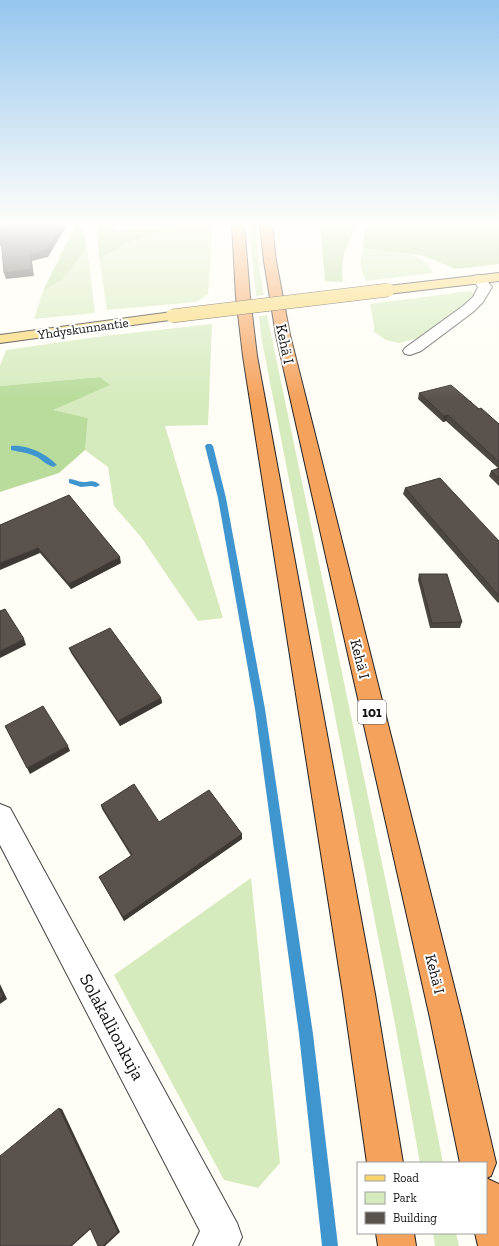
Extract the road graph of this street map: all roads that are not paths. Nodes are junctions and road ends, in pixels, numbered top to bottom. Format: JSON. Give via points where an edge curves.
{"nodes":[{"id":1,"x":242,"y":282,"type":"edge"},
{"id":2,"x":273,"y":282,"type":"edge"},
{"id":3,"x":459,"y":282,"type":"edge"},
{"id":4,"x":480,"y":282,"type":"edge"},
{"id":5,"x":0,"y":339,"type":"edge"},
{"id":6,"x":410,"y":351,"type":"dead end"},
{"id":7,"x":0,"y":817,"type":"edge"},
{"id":8,"x":384,"y":1162,"type":"edge"},
{"id":9,"x":478,"y":1162,"type":"edge"},
{"id":10,"x":487,"y":1201,"type":"edge"},
{"id":11,"x":395,"y":1234,"type":"edge"},
{"id":12,"x":218,"y":1241,"type":"edge"},
{"id":13,"x":397,"y":1246,"type":"edge"},
{"id":14,"x":497,"y":1246,"type":"edge"}],
"edges":[{"from":1,"to":8,"type":"highway","via":[[252,364],[359,994]]},
{"from":2,"to":9,"type":"highway","name":"Kehä I","number":"101","via":[[282,335],[444,1010]]},
{"from":3,"to":5,"type":"main road","name":"Yhdyskunnantie","bridge":true},
{"from":4,"to":6,"type":"street","via":[[485,287],[468,309]]},
{"from":7,"to":12,"type":"street","name":"Solakallionkuja"},
{"from":10,"to":14,"type":"highway"},
{"from":11,"to":13,"type":"highway"}]}
